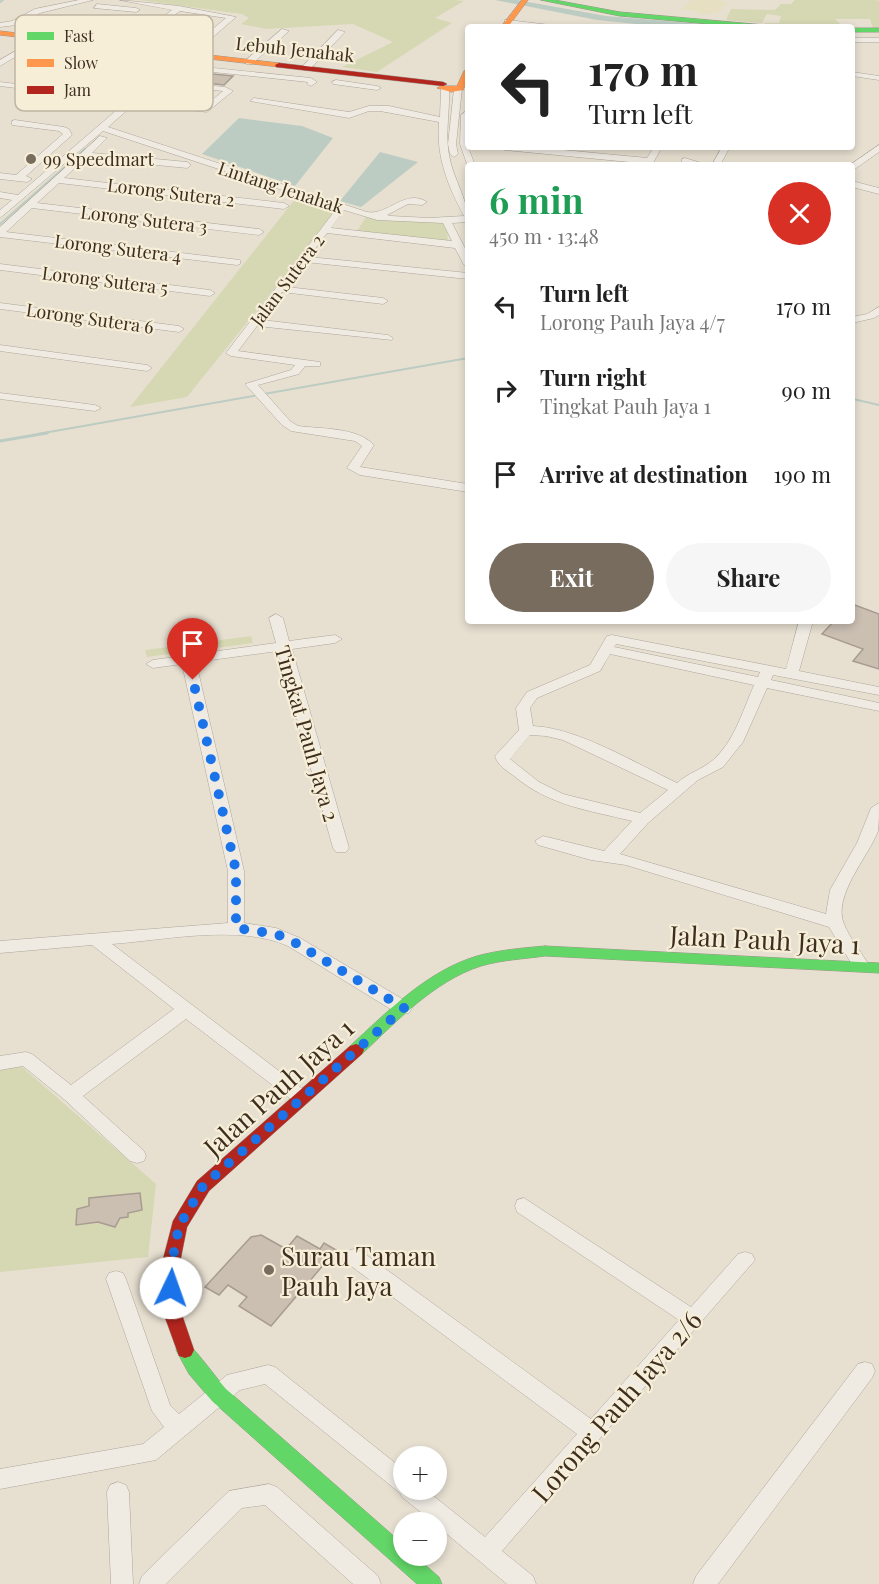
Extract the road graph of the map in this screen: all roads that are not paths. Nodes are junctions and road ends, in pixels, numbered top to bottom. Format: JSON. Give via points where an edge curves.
{"nodes":[{"id":1,"x":89,"y":0,"type":"edge"},
{"id":2,"x":124,"y":0,"type":"edge"},
{"id":3,"x":544,"y":0,"type":"edge"},
{"id":4,"x":521,"y":5,"type":"edge"},
{"id":5,"x":97,"y":6,"type":"dead end"},
{"id":6,"x":179,"y":8,"type":"junction"},
{"id":7,"x":29,"y":15,"type":"edge"},
{"id":8,"x":170,"y":15,"type":"joint"},
{"id":9,"x":15,"y":22,"type":"edge"},
{"id":10,"x":513,"y":24,"type":"edge"},
{"id":11,"x":732,"y":24,"type":"edge"},
{"id":12,"x":0,"y":25,"type":"edge"},
{"id":13,"x":855,"y":30,"type":"edge"},
{"id":14,"x":879,"y":30,"type":"edge"},
{"id":15,"x":285,"y":31,"type":"dead end"},
{"id":16,"x":341,"y":32,"type":"dead end"},
{"id":17,"x":0,"y":33,"type":"edge"},
{"id":18,"x":15,"y":35,"type":"edge"},
{"id":19,"x":213,"y":36,"type":"edge"},
{"id":20,"x":855,"y":40,"type":"edge"},
{"id":21,"x":879,"y":40,"type":"edge"},
{"id":22,"x":15,"y":54,"type":"edge"},
{"id":23,"x":213,"y":55,"type":"edge"},
{"id":24,"x":213,"y":60,"type":"edge"},
{"id":25,"x":249,"y":62,"type":"junction"},
{"id":26,"x":0,"y":64,"type":"edge"},
{"id":27,"x":306,"y":68,"type":"junction"},
{"id":28,"x":213,"y":70,"type":"edge"},
{"id":29,"x":855,"y":74,"type":"edge"},
{"id":30,"x":879,"y":78,"type":"edge"},
{"id":31,"x":342,"y":79,"type":"junction"},
{"id":32,"x":454,"y":83,"type":"edge"},
{"id":33,"x":0,"y":84,"type":"edge"},
{"id":34,"x":311,"y":84,"type":"dead end"},
{"id":35,"x":15,"y":86,"type":"edge"},
{"id":36,"x":213,"y":88,"type":"edge"},
{"id":37,"x":377,"y":88,"type":"dead end"},
{"id":38,"x":254,"y":101,"type":"dead end"},
{"id":39,"x":213,"y":105,"type":"edge"},
{"id":40,"x":118,"y":111,"type":"edge"},
{"id":41,"x":443,"y":120,"type":"junction"},
{"id":42,"x":15,"y":123,"type":"dead end"},
{"id":43,"x":99,"y":127,"type":"junction"},
{"id":44,"x":103,"y":138,"type":"dead end"},
{"id":45,"x":447,"y":144,"type":"junction"},
{"id":46,"x":465,"y":144,"type":"edge"},
{"id":47,"x":879,"y":148,"type":"edge"},
{"id":48,"x":536,"y":150,"type":"edge"},
{"id":49,"x":656,"y":150,"type":"edge"},
{"id":50,"x":85,"y":155,"type":"junction"},
{"id":51,"x":685,"y":161,"type":"dead end"},
{"id":52,"x":688,"y":162,"type":"edge"},
{"id":53,"x":187,"y":165,"type":"dead end"},
{"id":54,"x":855,"y":166,"type":"edge"},
{"id":55,"x":0,"y":176,"type":"edge"},
{"id":56,"x":18,"y":178,"type":"junction"},
{"id":57,"x":58,"y":180,"type":"junction"},
{"id":58,"x":39,"y":181,"type":"junction"},
{"id":59,"x":855,"y":185,"type":"edge"},
{"id":60,"x":465,"y":190,"type":"edge"},
{"id":61,"x":879,"y":190,"type":"edge"},
{"id":62,"x":0,"y":195,"type":"edge"},
{"id":63,"x":20,"y":198,"type":"junction"},
{"id":64,"x":422,"y":202,"type":"dead end"},
{"id":65,"x":30,"y":205,"type":"junction"},
{"id":66,"x":284,"y":206,"type":"dead end"},
{"id":67,"x":342,"y":207,"type":"junction"},
{"id":68,"x":465,"y":211,"type":"edge"},
{"id":69,"x":0,"y":215,"type":"edge"},
{"id":70,"x":377,"y":217,"type":"junction"},
{"id":71,"x":465,"y":218,"type":"edge"},
{"id":72,"x":446,"y":221,"type":"junction"},
{"id":73,"x":325,"y":230,"type":"junction"},
{"id":74,"x":259,"y":232,"type":"dead end"},
{"id":75,"x":0,"y":233,"type":"edge"},
{"id":76,"x":457,"y":244,"type":"junction"},
{"id":77,"x":465,"y":257,"type":"edge"},
{"id":78,"x":303,"y":259,"type":"junction"},
{"id":79,"x":237,"y":262,"type":"dead end"},
{"id":80,"x":0,"y":267,"type":"edge"},
{"id":81,"x":465,"y":276,"type":"edge"},
{"id":82,"x":280,"y":289,"type":"junction"},
{"id":83,"x":210,"y":293,"type":"dead end"},
{"id":84,"x":383,"y":301,"type":"dead end"},
{"id":85,"x":0,"y":306,"type":"edge"},
{"id":86,"x":879,"y":310,"type":"edge"},
{"id":87,"x":855,"y":319,"type":"edge"},
{"id":88,"x":255,"y":322,"type":"junction"},
{"id":89,"x":179,"y":329,"type":"dead end"},
{"id":90,"x":388,"y":338,"type":"dead end"},
{"id":91,"x":0,"y":348,"type":"edge"},
{"id":92,"x":302,"y":362,"type":"junction"},
{"id":93,"x":316,"y":364,"type":"dead end"},
{"id":94,"x":147,"y":368,"type":"dead end"},
{"id":95,"x":0,"y":396,"type":"edge"},
{"id":96,"x":95,"y":408,"type":"dead end"},
{"id":97,"x":465,"y":488,"type":"edge"},
{"id":98,"x":276,"y":618,"type":"dead end"},
{"id":99,"x":805,"y":624,"type":"edge"},
{"id":100,"x":335,"y":639,"type":"dead end"},
{"id":101,"x":284,"y":646,"type":"junction"},
{"id":102,"x":188,"y":659,"type":"junction"},
{"id":103,"x":153,"y":664,"type":"dead end"},
{"id":104,"x":791,"y":674,"type":"junction"},
{"id":105,"x":766,"y":675,"type":"junction"},
{"id":106,"x":879,"y":692,"type":"edge"},
{"id":107,"x":879,"y":706,"type":"edge"},
{"id":108,"x":526,"y":730,"type":"junction"},
{"id":109,"x":678,"y":789,"type":"junction"},
{"id":110,"x":879,"y":808,"type":"edge"},
{"id":111,"x":642,"y":819,"type":"junction"},
{"id":112,"x":543,"y":841,"type":"dead end"},
{"id":113,"x":341,"y":848,"type":"dead end"},
{"id":114,"x":609,"y":856,"type":"junction"},
{"id":115,"x":835,"y":923,"type":"junction"},
{"id":116,"x":236,"y":928,"type":"junction"},
{"id":117,"x":96,"y":940,"type":"junction"},
{"id":118,"x":0,"y":948,"type":"edge"},
{"id":119,"x":862,"y":967,"type":"junction"},
{"id":120,"x":879,"y":969,"type":"edge"},
{"id":121,"x":404,"y":1008,"type":"junction"},
{"id":122,"x":187,"y":1009,"type":"junction"},
{"id":123,"x":0,"y":1063,"type":"edge"},
{"id":124,"x":71,"y":1095,"type":"junction"},
{"id":125,"x":302,"y":1098,"type":"junction"},
{"id":126,"x":137,"y":1156,"type":"dead end"},
{"id":127,"x":524,"y":1206,"type":"dead end"},
{"id":128,"x":354,"y":1257,"type":"dead end"},
{"id":129,"x":745,"y":1260,"type":"dead end"},
{"id":130,"x":116,"y":1279,"type":"dead end"},
{"id":131,"x":693,"y":1319,"type":"junction"},
{"id":132,"x":865,"y":1371,"type":"dead end"},
{"id":133,"x":219,"y":1395,"type":"junction"},
{"id":134,"x":179,"y":1428,"type":"junction"},
{"id":135,"x":592,"y":1433,"type":"junction"},
{"id":136,"x":393,"y":1475,"type":"edge"},
{"id":137,"x":0,"y":1479,"type":"edge"},
{"id":138,"x":118,"y":1492,"type":"dead end"},
{"id":139,"x":422,"y":1500,"type":"edge"},
{"id":140,"x":487,"y":1552,"type":"junction"},
{"id":141,"x":122,"y":1584,"type":"edge"},
{"id":142,"x":150,"y":1584,"type":"edge"},
{"id":143,"x":370,"y":1584,"type":"edge"},
{"id":144,"x":432,"y":1584,"type":"edge"},
{"id":145,"x":525,"y":1584,"type":"edge"},
{"id":146,"x":704,"y":1584,"type":"edge"}],
"edges":[{"from":1,"to":7,"type":"street"},
{"from":2,"to":6,"type":"street"},
{"from":3,"to":11,"type":"street","via":[[620,14]]},
{"from":4,"to":10,"type":"street"},
{"from":5,"to":8,"type":"street"},
{"from":6,"to":8,"type":"street"},
{"from":6,"to":19,"type":"street","via":[[232,16]]},
{"from":9,"to":12,"type":"street"},
{"from":13,"to":14,"type":"street"},
{"from":15,"to":25,"type":"street"},
{"from":16,"to":27,"type":"street"},
{"from":17,"to":18,"type":"street","name":"Lebuh Jenahak"},
{"from":20,"to":21,"type":"street"},
{"from":22,"to":26,"type":"street"},
{"from":23,"to":25,"type":"street","name":"Lebuh Jenahak"},
{"from":24,"to":31,"type":"street","name":"Lebuh Jenahak"},
{"from":25,"to":27,"type":"street","name":"Lebuh Jenahak"},
{"from":27,"to":32,"type":"street","name":"Lebuh Jenahak"},
{"from":28,"to":34,"type":"street","via":[[311,80]]},
{"from":29,"to":30,"type":"street"},
{"from":31,"to":32,"type":"street","name":"Lebuh Jenahak"},
{"from":31,"to":37,"type":"street"},
{"from":32,"to":41,"type":"street"},
{"from":32,"to":45,"type":"street","via":[[459,104]]},
{"from":33,"to":35,"type":"street"},
{"from":36,"to":39,"type":"street","via":[[229,91]]},
{"from":38,"to":41,"type":"street","via":[[350,115],[378,108]]},
{"from":40,"to":43,"type":"street"},
{"from":41,"to":45,"type":"street"},
{"from":42,"to":56,"type":"street","via":[[61,129],[68,135]]},
{"from":43,"to":58,"type":"street"},
{"from":43,"to":67,"type":"street","name":"Lintang Jenahak"},
{"from":44,"to":50,"type":"street"},
{"from":45,"to":46,"type":"street"},
{"from":45,"to":60,"type":"street"},
{"from":45,"to":68,"type":"street","via":[[450,179]]},
{"from":47,"to":54,"type":"street"},
{"from":48,"to":49,"type":"street","via":[[650,161]]},
{"from":50,"to":53,"type":"street"},
{"from":50,"to":57,"type":"street"},
{"from":51,"to":52,"type":"street"},
{"from":55,"to":56,"type":"street"},
{"from":56,"to":58,"type":"street"},
{"from":57,"to":65,"type":"street"},
{"from":57,"to":66,"type":"street","name":"Lorong Sutera 2"},
{"from":58,"to":63,"type":"street"},
{"from":59,"to":61,"type":"street"},
{"from":62,"to":63,"type":"street"},
{"from":63,"to":69,"type":"street"},
{"from":64,"to":70,"type":"street","via":[[406,201]]},
{"from":65,"to":74,"type":"street","name":"Lorong Sutera 3"},
{"from":65,"to":75,"type":"street"},
{"from":67,"to":70,"type":"street","name":"Lintang Jenahak"},
{"from":67,"to":73,"type":"street","name":"Jalan Sutera 2"},
{"from":70,"to":72,"type":"street","name":"Lintang Jenahak"},
{"from":71,"to":72,"type":"street","name":"Lintang Jenahak"},
{"from":72,"to":76,"type":"street"},
{"from":73,"to":76,"type":"street"},
{"from":73,"to":78,"type":"street","name":"Jalan Sutera 2"},
{"from":75,"to":79,"type":"street","name":"Lorong Sutera 4"},
{"from":76,"to":77,"type":"street"},
{"from":78,"to":81,"type":"street"},
{"from":78,"to":82,"type":"street","name":"Jalan Sutera 2"},
{"from":80,"to":83,"type":"street","name":"Lorong Sutera 5"},
{"from":82,"to":84,"type":"street"},
{"from":82,"to":88,"type":"street","name":"Jalan Sutera 2"},
{"from":85,"to":89,"type":"street","name":"Lorong Sutera 6"},
{"from":86,"to":87,"type":"street"},
{"from":88,"to":90,"type":"street"},
{"from":88,"to":92,"type":"street","name":"Jalan Sutera 2","via":[[231,352]]},
{"from":91,"to":94,"type":"street"},
{"from":92,"to":93,"type":"street"},
{"from":92,"to":97,"type":"street","via":[[295,372],[251,384],[286,423],[295,429],[366,442],[368,445],[353,468],[360,471]]},
{"from":95,"to":96,"type":"street"},
{"from":98,"to":101,"type":"street","name":"Tingkat Pauh Jaya 2"},
{"from":99,"to":104,"type":"street"},
{"from":100,"to":101,"type":"street"},
{"from":101,"to":102,"type":"street"},
{"from":101,"to":113,"type":"street","name":"Tingkat Pauh Jaya 2"},
{"from":102,"to":103,"type":"street"},
{"from":102,"to":116,"type":"street","via":[[236,871]]},
{"from":104,"to":105,"type":"street"},
{"from":104,"to":106,"type":"street"},
{"from":105,"to":107,"type":"street"},
{"from":105,"to":108,"type":"street","via":[[612,639],[595,668],[532,695],[523,708]]},
{"from":105,"to":109,"type":"street","via":[[736,742],[718,764]]},
{"from":108,"to":109,"type":"street","via":[[568,737]]},
{"from":108,"to":111,"type":"street","via":[[502,756],[504,761],[558,798]]},
{"from":109,"to":111,"type":"street"},
{"from":110,"to":115,"type":"street","via":[[865,843],[838,890],[832,909]]},
{"from":111,"to":114,"type":"street"},
{"from":112,"to":114,"type":"street","via":[[591,855]]},
{"from":114,"to":115,"type":"street"},
{"from":115,"to":119,"type":"street"},
{"from":116,"to":117,"type":"street"},
{"from":116,"to":121,"type":"street","via":[[276,934],[294,942]]},
{"from":117,"to":118,"type":"street"},
{"from":117,"to":122,"type":"street"},
{"from":119,"to":120,"type":"street","name":"Jalan Pauh Jaya 1"},
{"from":119,"to":121,"type":"street","name":"Jalan Pauh Jaya 1","via":[[545,951],[473,963],[442,978]]},
{"from":121,"to":125,"type":"street","name":"Jalan Pauh Jaya 1"},
{"from":122,"to":124,"type":"street"},
{"from":122,"to":125,"type":"street"},
{"from":123,"to":124,"type":"street","via":[[26,1059]]},
{"from":124,"to":126,"type":"street"},
{"from":125,"to":133,"type":"street","name":"Jalan Pauh Jaya 1","via":[[203,1186],[179,1226],[171,1267],[171,1309],[182,1345]]},
{"from":127,"to":131,"type":"street"},
{"from":128,"to":135,"type":"street"},
{"from":129,"to":131,"type":"street","name":"Lorong Pauh Jaya 2/6"},
{"from":130,"to":134,"type":"street","via":[[162,1410]]},
{"from":131,"to":135,"type":"street","name":"Lorong Pauh Jaya 2/6"},
{"from":132,"to":146,"type":"street"},
{"from":133,"to":134,"type":"street"},
{"from":133,"to":136,"type":"street","via":[[234,1382],[268,1374]]},
{"from":133,"to":144,"type":"street","name":"Jalan Pauh Jaya 1"},
{"from":134,"to":137,"type":"street","via":[[148,1453]]},
{"from":135,"to":140,"type":"street","name":"Lorong Pauh Jaya 2/6"},
{"from":138,"to":141,"type":"street"},
{"from":139,"to":140,"type":"street"},
{"from":140,"to":145,"type":"street"},
{"from":142,"to":143,"type":"street","via":[[237,1498],[269,1494]]}]}
